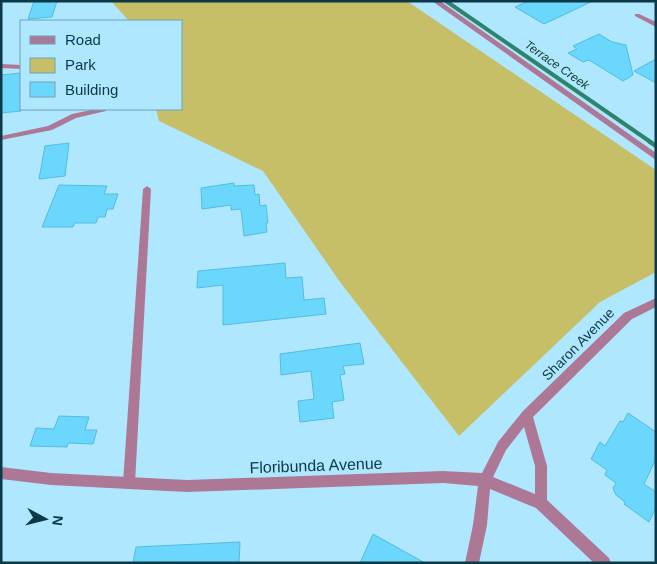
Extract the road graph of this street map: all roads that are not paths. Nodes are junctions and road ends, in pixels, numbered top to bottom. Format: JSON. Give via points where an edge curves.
{"nodes":[{"id":1,"x":440,"y":3,"type":"edge"},
{"id":2,"x":636,"y":15,"type":"dead end"},
{"id":3,"x":656,"y":25,"type":"edge"},
{"id":4,"x":1,"y":66,"type":"edge"},
{"id":5,"x":20,"y":67,"type":"edge"},
{"id":6,"x":100,"y":110,"type":"edge"},
{"id":7,"x":1,"y":138,"type":"edge"},
{"id":8,"x":656,"y":157,"type":"edge"},
{"id":9,"x":147,"y":188,"type":"dead end"},
{"id":10,"x":656,"y":302,"type":"edge"},
{"id":11,"x":527,"y":415,"type":"junction"},
{"id":12,"x":1,"y":473,"type":"edge"},
{"id":13,"x":486,"y":480,"type":"junction"},
{"id":14,"x":129,"y":483,"type":"junction"},
{"id":15,"x":541,"y":502,"type":"junction"},
{"id":16,"x":472,"y":563,"type":"edge"},
{"id":17,"x":604,"y":563,"type":"edge"}],
"edges":[{"from":1,"to":8,"type":"street"},
{"from":2,"to":3,"type":"street"},
{"from":4,"to":5,"type":"lane"},
{"from":6,"to":7,"type":"lane","via":[[74,116],[50,128]]},
{"from":9,"to":14,"type":"lane"},
{"from":10,"to":11,"type":"street","name":"Sharon Avenue","via":[[628,316]]},
{"from":11,"to":13,"type":"street","name":"Sharon Avenue","via":[[502,446]]},
{"from":11,"to":15,"type":"street","via":[[541,466]]},
{"from":12,"to":14,"type":"street","name":"Floribunda Avenue","via":[[51,480]]},
{"from":13,"to":14,"type":"street","name":"Floribunda Avenue","via":[[443,477],[187,486]]},
{"from":13,"to":15,"type":"street","name":"Floribunda Avenue"},
{"from":13,"to":16,"type":"street","name":"Sharon Avenue"},
{"from":15,"to":17,"type":"street","name":"Floribunda Avenue"}]}
